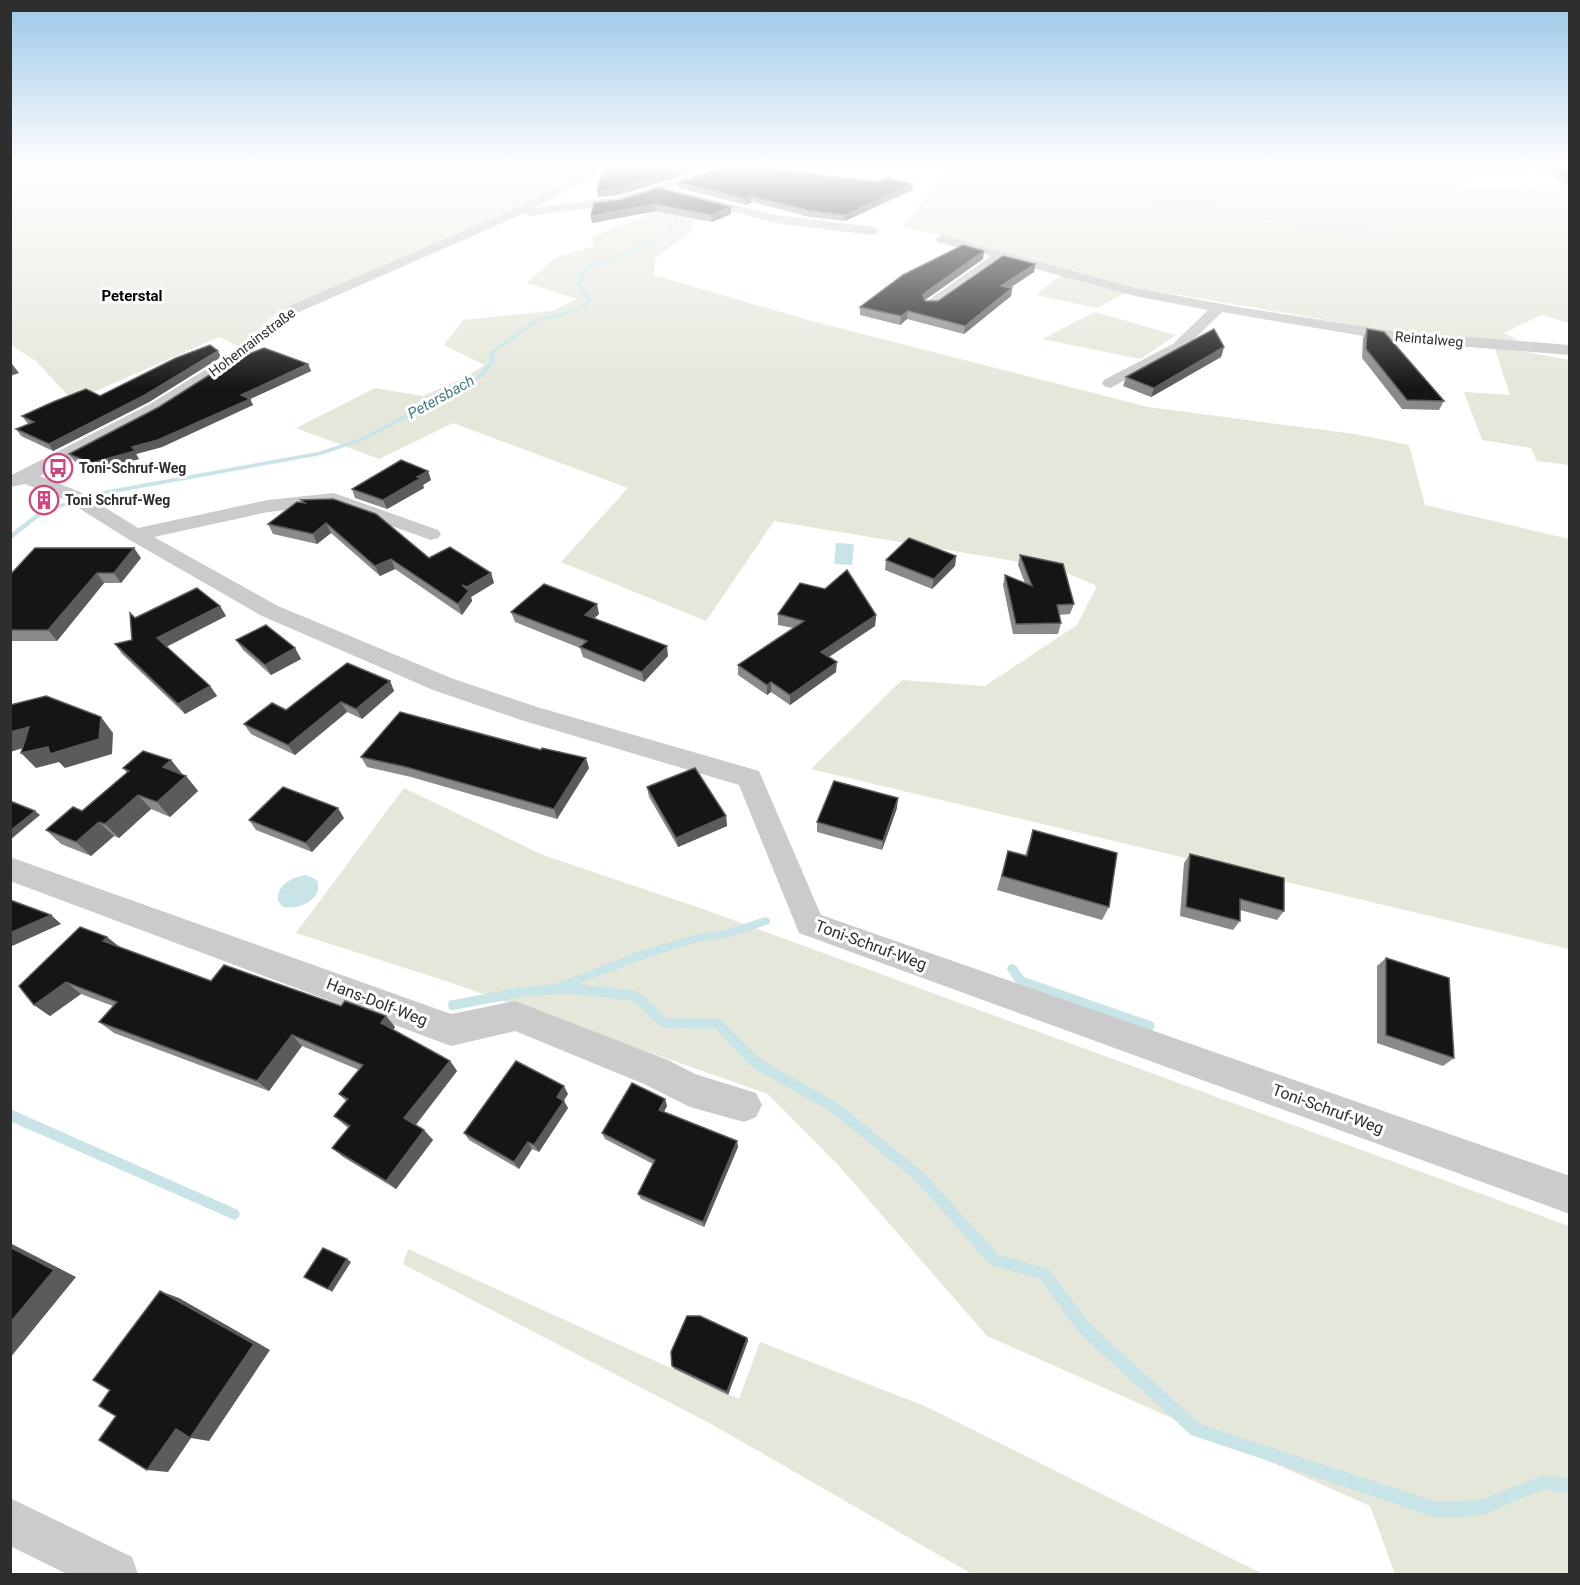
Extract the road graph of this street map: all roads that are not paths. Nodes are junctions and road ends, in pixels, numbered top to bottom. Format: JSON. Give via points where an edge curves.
{"nodes":[{"id":1,"x":454,"y":240,"type":"edge"},
{"id":2,"x":945,"y":240,"type":"edge"},
{"id":3,"x":1000,"y":256,"type":"junction"},
{"id":4,"x":931,"y":305,"type":"edge"},
{"id":5,"x":1219,"y":307,"type":"junction"},
{"id":6,"x":1569,"y":350,"type":"edge"},
{"id":7,"x":1110,"y":383,"type":"dead end"},
{"id":8,"x":18,"y":480,"type":"edge"},
{"id":9,"x":431,"y":534,"type":"dead end"},
{"id":10,"x":135,"y":535,"type":"junction"},
{"id":11,"x":10,"y":869,"type":"edge"},
{"id":12,"x":744,"y":1105,"type":"dead end"},
{"id":13,"x":1569,"y":1195,"type":"edge"},
{"id":14,"x":10,"y":1521,"type":"edge"},
{"id":15,"x":115,"y":1575,"type":"edge"}],
"edges":[{"from":1,"to":8,"type":"street","name":"Hohenrainstraße","via":[[294,309],[230,361],[165,402]]},
{"from":2,"to":3,"type":"street","name":"Reintalweg"},
{"from":3,"to":4,"type":"street"},
{"from":3,"to":5,"type":"street","name":"Reintalweg","via":[[1135,292]]},
{"from":5,"to":6,"type":"street","name":"Reintalweg","via":[[1393,336]]},
{"from":5,"to":7,"type":"street","via":[[1178,347]]},
{"from":8,"to":10,"type":"street","name":"Toni-Schruf-Weg","via":[[73,496]]},
{"from":9,"to":10,"type":"street","via":[[333,499],[268,506]]},
{"from":10,"to":13,"type":"street","name":"Toni-Schruf-Weg","via":[[270,611],[442,684],[530,714],[750,778],[810,924]]},
{"from":11,"to":12,"type":"street","name":"Hans-Dolf-Weg","via":[[452,1030],[515,1016],[657,1072],[690,1090]]},
{"from":14,"to":15,"type":"street"}]}
